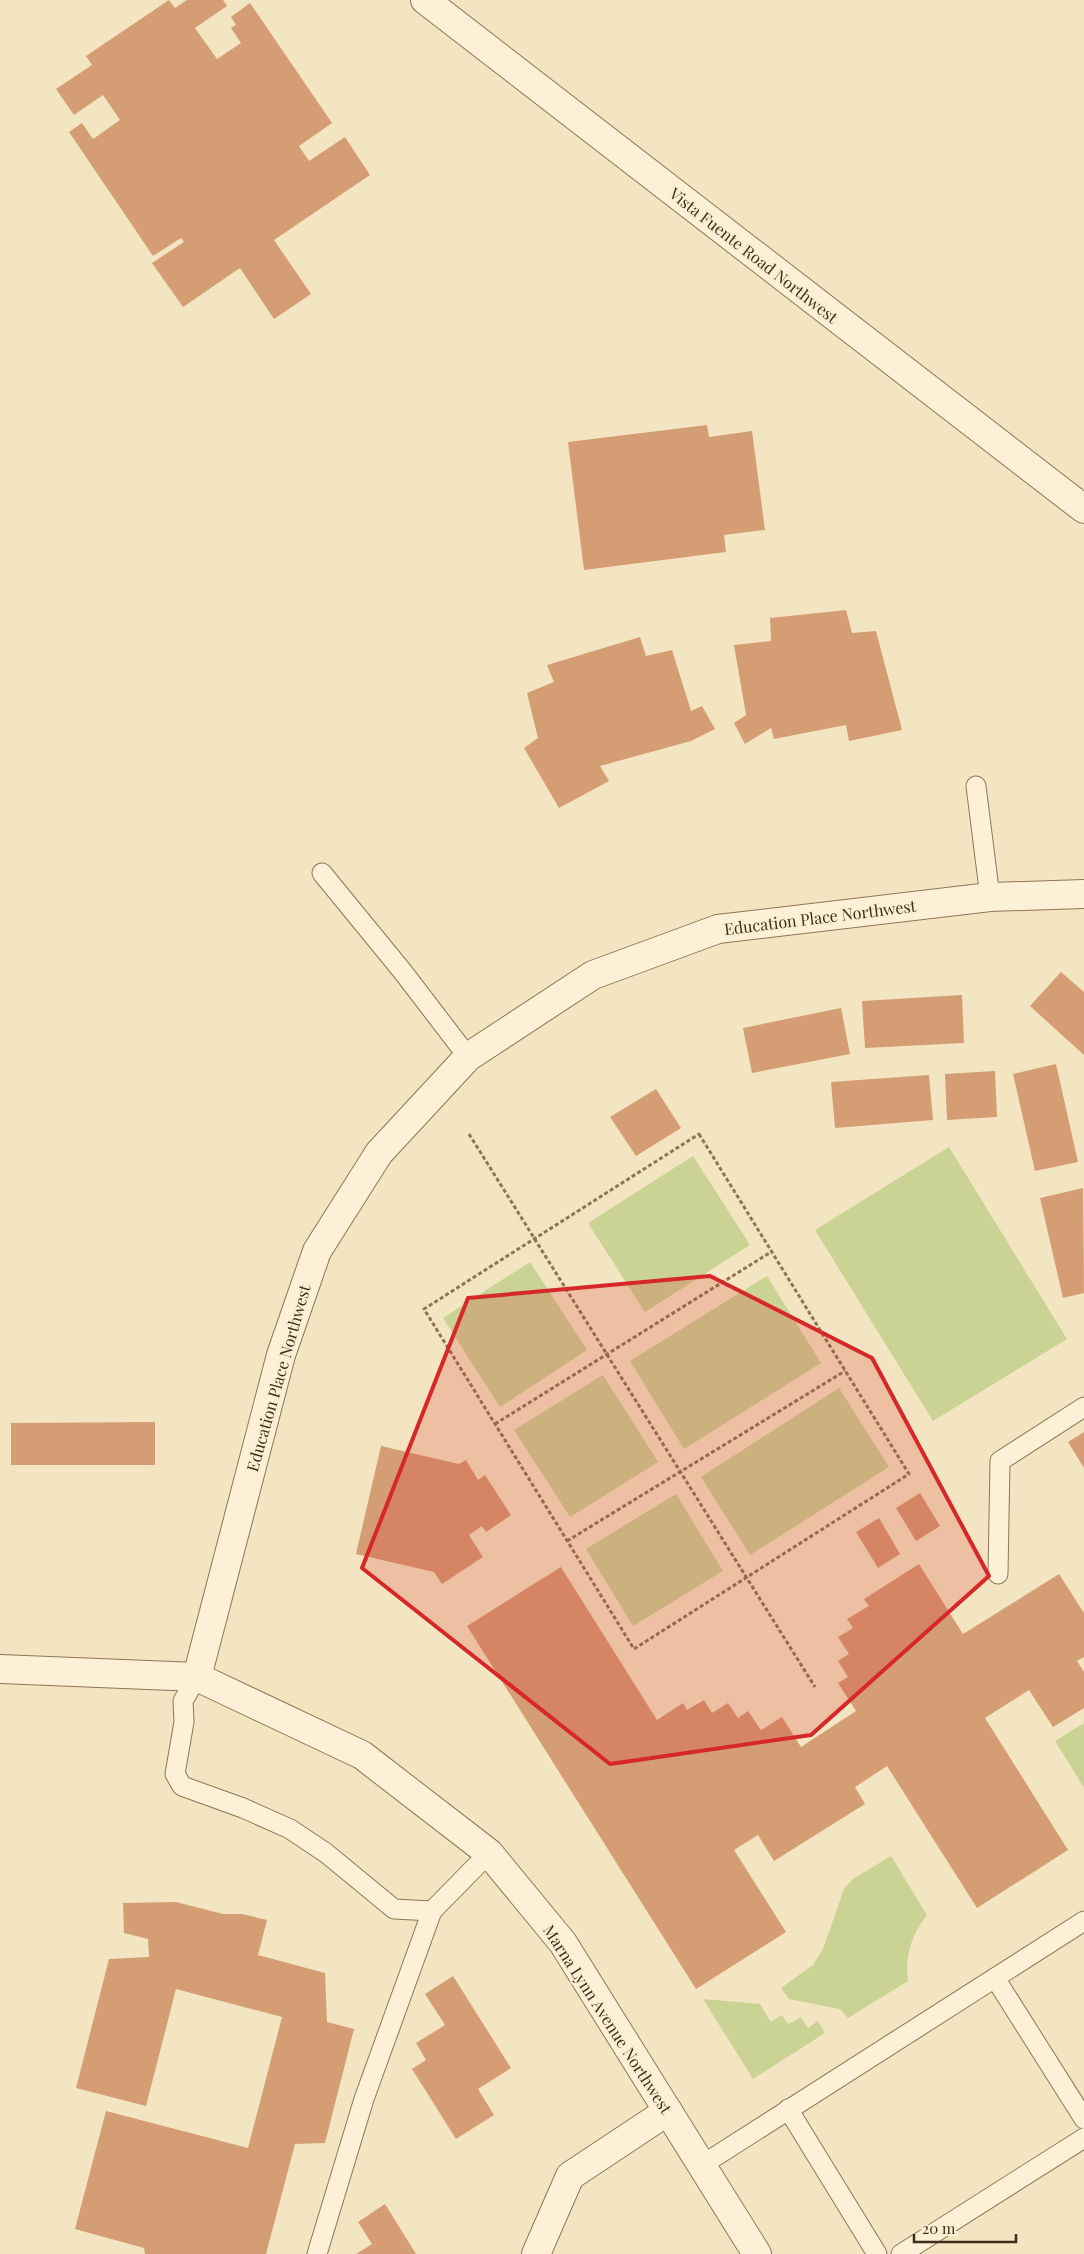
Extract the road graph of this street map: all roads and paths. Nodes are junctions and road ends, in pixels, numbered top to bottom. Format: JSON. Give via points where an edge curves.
{"nodes":[{"id":1,"x":425,"y":0,"type":"edge"},
{"id":2,"x":1084,"y":509,"type":"edge"},
{"id":3,"x":976,"y":786,"type":"dead end"},
{"id":4,"x":322,"y":873,"type":"dead end"},
{"id":5,"x":1084,"y":894,"type":"edge"},
{"id":6,"x":990,"y":897,"type":"junction"},
{"id":7,"x":468,"y":1057,"type":"junction"},
{"id":8,"x":469,"y":1134,"type":"dead end"},
{"id":9,"x":535,"y":1239,"type":"junction"},
{"id":10,"x":771,"y":1252,"type":"junction"},
{"id":11,"x":607,"y":1354,"type":"junction"},
{"id":12,"x":845,"y":1371,"type":"junction"},
{"id":13,"x":1084,"y":1407,"type":"edge"},
{"id":14,"x":494,"y":1424,"type":"junction"},
{"id":15,"x":680,"y":1472,"type":"junction"},
{"id":16,"x":567,"y":1541,"type":"junction"},
{"id":17,"x":998,"y":1574,"type":"dead end"},
{"id":18,"x":747,"y":1577,"type":"junction"},
{"id":19,"x":0,"y":1669,"type":"edge"},
{"id":20,"x":197,"y":1677,"type":"junction"},
{"id":21,"x":815,"y":1687,"type":"dead end"},
{"id":22,"x":489,"y":1853,"type":"junction"},
{"id":23,"x":432,"y":1911,"type":"junction"},
{"id":24,"x":1084,"y":1921,"type":"edge"},
{"id":25,"x":995,"y":1978,"type":"junction"},
{"id":26,"x":788,"y":2109,"type":"junction"},
{"id":27,"x":668,"y":2111,"type":"junction"},
{"id":28,"x":1084,"y":2120,"type":"edge"},
{"id":29,"x":1084,"y":2138,"type":"edge"},
{"id":30,"x":702,"y":2165,"type":"junction"},
{"id":31,"x":317,"y":2254,"type":"edge"},
{"id":32,"x":536,"y":2254,"type":"edge"},
{"id":33,"x":757,"y":2254,"type":"edge"},
{"id":34,"x":877,"y":2254,"type":"edge"},
{"id":35,"x":900,"y":2254,"type":"edge"}],
"edges":[{"from":1,"to":2,"type":"street","name":"Vista Fuente Road Northwest"},
{"from":3,"to":6,"type":"lane"},
{"from":4,"to":7,"type":"lane"},
{"from":5,"to":6,"type":"street","name":"Education Place Northwest"},
{"from":6,"to":7,"type":"street","name":"Education Place Northwest","via":[[718,929],[593,975]]},
{"from":7,"to":20,"type":"street","name":"Education Place Northwest","via":[[380,1153],[317,1251],[281,1356]]},
{"from":8,"to":9,"type":"path"},
{"from":9,"to":10,"type":"path","via":[[699,1134]]},
{"from":9,"to":11,"type":"path"},
{"from":9,"to":14,"type":"path","via":[[424,1309]]},
{"from":10,"to":11,"type":"path"},
{"from":10,"to":12,"type":"path"},
{"from":11,"to":14,"type":"path"},
{"from":11,"to":15,"type":"path"},
{"from":12,"to":15,"type":"path"},
{"from":12,"to":18,"type":"path","via":[[909,1474]]},
{"from":13,"to":17,"type":"lane","via":[[1000,1461]]},
{"from":14,"to":16,"type":"path"},
{"from":15,"to":16,"type":"path"},
{"from":15,"to":18,"type":"path"},
{"from":16,"to":18,"type":"path","via":[[634,1649]]},
{"from":18,"to":21,"type":"path"},
{"from":19,"to":20,"type":"street"},
{"from":20,"to":22,"type":"street","name":"Marna Lynn Avenue Northwest","via":[[362,1755]]},
{"from":20,"to":23,"type":"lane","via":[[183,1701],[184,1722],[175,1774],[182,1786],[290,1829],[326,1853],[394,1909]]},
{"from":22,"to":23,"type":"lane"},
{"from":22,"to":27,"type":"street","name":"Marna Lynn Avenue Northwest","via":[[563,1943]]},
{"from":23,"to":31,"type":"lane","via":[[364,2100]]},
{"from":24,"to":25,"type":"lane"},
{"from":25,"to":26,"type":"lane"},
{"from":25,"to":28,"type":"lane"},
{"from":26,"to":30,"type":"lane"},
{"from":26,"to":34,"type":"lane"},
{"from":27,"to":30,"type":"street","name":"Marna Lynn Avenue Northwest"},
{"from":27,"to":32,"type":"street","via":[[570,2176]]},
{"from":29,"to":35,"type":"lane"},
{"from":30,"to":33,"type":"street","name":"Marna Lynn Avenue Northwest"}]}
